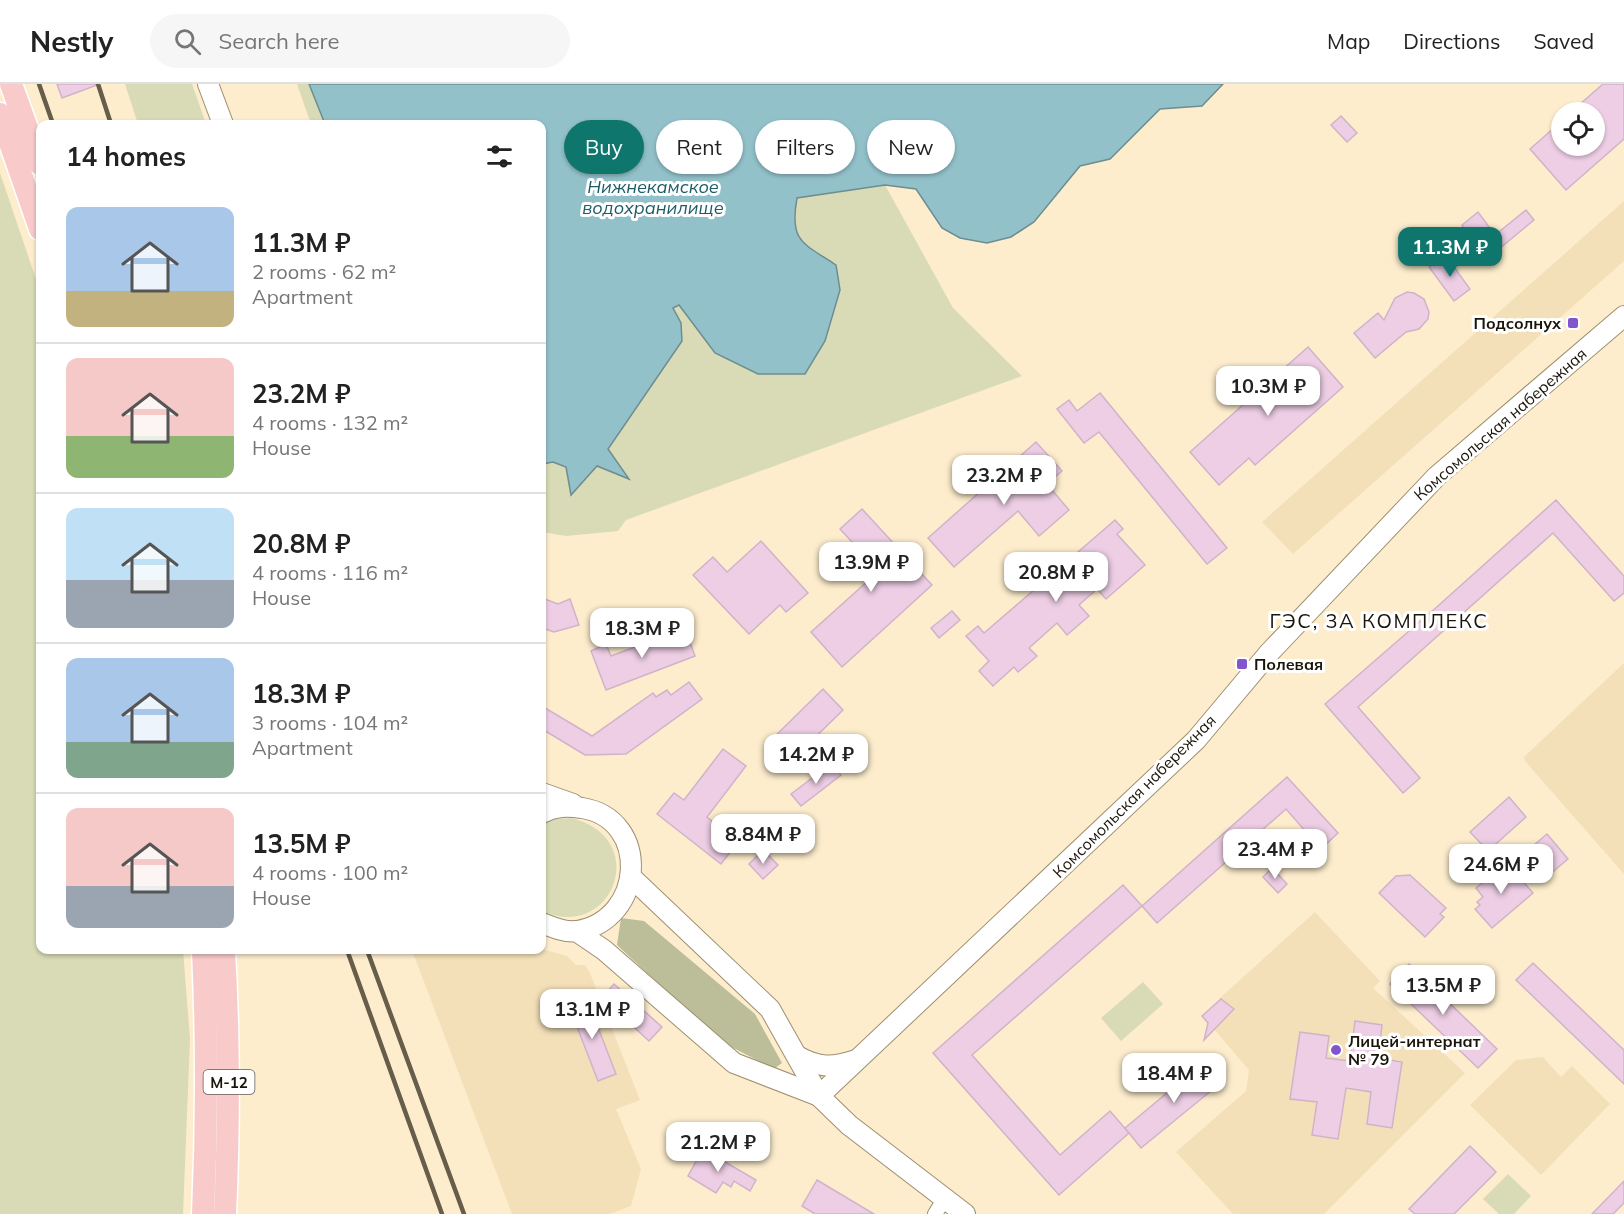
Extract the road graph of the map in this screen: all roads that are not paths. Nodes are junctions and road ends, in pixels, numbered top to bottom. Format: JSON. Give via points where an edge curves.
{"nodes":[{"id":1,"x":11,"y":84,"type":"edge"},
{"id":2,"x":208,"y":84,"type":"edge"},
{"id":3,"x":10,"y":111,"type":"edge"},
{"id":4,"x":222,"y":120,"type":"edge"},
{"id":5,"x":36,"y":157,"type":"edge"},
{"id":6,"x":36,"y":213,"type":"edge"},
{"id":7,"x":1624,"y":316,"type":"edge"},
{"id":8,"x":546,"y":795,"type":"edge"},
{"id":9,"x":590,"y":809,"type":"junction"},
{"id":10,"x":546,"y":811,"type":"edge"},
{"id":11,"x":631,"y":877,"type":"junction"},
{"id":12,"x":546,"y":925,"type":"edge"},
{"id":13,"x":576,"y":931,"type":"junction"},
{"id":14,"x":202,"y":954,"type":"edge"},
{"id":15,"x":224,"y":954,"type":"edge"},
{"id":16,"x":797,"y":1056,"type":"junction"},
{"id":17,"x":859,"y":1059,"type":"junction"},
{"id":18,"x":819,"y":1096,"type":"junction"},
{"id":19,"x":940,"y":1206,"type":"edge"},
{"id":20,"x":203,"y":1214,"type":"edge"},
{"id":21,"x":225,"y":1214,"type":"edge"},
{"id":22,"x":965,"y":1214,"type":"edge"}],
"edges":[{"from":1,"to":3,"type":"main road"},
{"from":2,"to":4,"type":"street"},
{"from":3,"to":5,"type":"main road"},
{"from":3,"to":6,"type":"main road"},
{"from":7,"to":17,"type":"street","name":"Комсомольская набережная","via":[[1437,476],[1269,653],[1196,740]]},
{"from":8,"to":9,"type":"street"},
{"from":9,"to":10,"type":"street","via":[[569,806]]},
{"from":9,"to":11,"type":"street","via":[[619,830],[629,848]]},
{"from":11,"to":13,"type":"street","via":[[626,896],[616,910]]},
{"from":11,"to":16,"type":"street","via":[[770,1009]]},
{"from":12,"to":13,"type":"street"},
{"from":13,"to":18,"type":"street","via":[[604,950],[734,1063]]},
{"from":14,"to":20,"type":"main road","number":"М-12","via":[[207,1114]]},
{"from":15,"to":21,"type":"main road","number":"М-12","via":[[229,1125]]},
{"from":16,"to":17,"type":"street","via":[[826,1066]]},
{"from":16,"to":18,"type":"street"},
{"from":17,"to":18,"type":"street","name":"Комсомольская набережная"},
{"from":18,"to":19,"type":"street"},
{"from":19,"to":22,"type":"street"}]}
